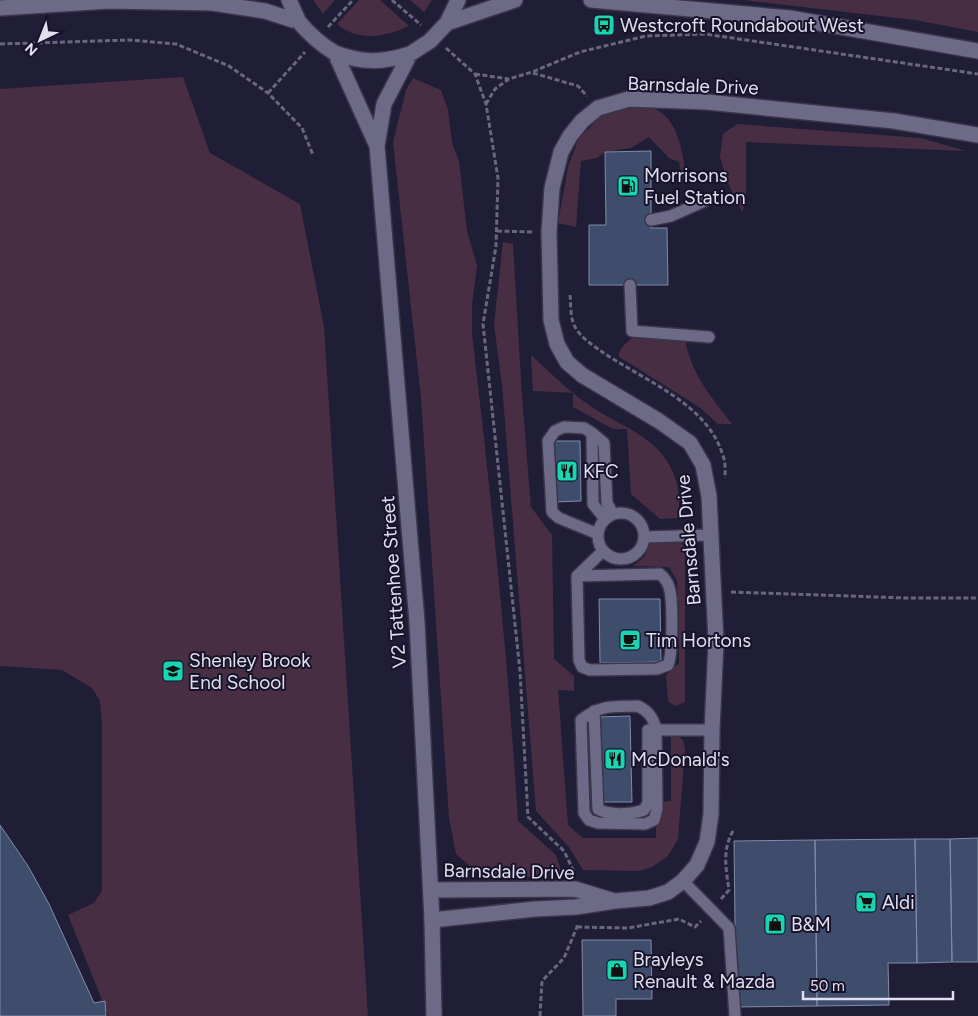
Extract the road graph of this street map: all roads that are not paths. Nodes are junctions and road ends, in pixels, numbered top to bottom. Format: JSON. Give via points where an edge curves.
{"nodes":[{"id":1,"x":288,"y":0,"type":"edge"},
{"id":2,"x":458,"y":0,"type":"edge"},
{"id":3,"x":516,"y":0,"type":"edge"},
{"id":4,"x":591,"y":0,"type":"edge"},
{"id":5,"x":214,"y":1,"type":"edge"},
{"id":6,"x":0,"y":8,"type":"edge"},
{"id":7,"x":299,"y":22,"type":"junction"},
{"id":8,"x":447,"y":22,"type":"junction"},
{"id":9,"x":978,"y":51,"type":"edge"},
{"id":10,"x":335,"y":53,"type":"junction"},
{"id":11,"x":410,"y":54,"type":"junction"},
{"id":12,"x":978,"y":135,"type":"edge"},
{"id":13,"x":377,"y":146,"type":"junction"},
{"id":14,"x":707,"y":200,"type":"dead end"},
{"id":15,"x":651,"y":220,"type":"dead end"},
{"id":16,"x":630,"y":285,"type":"dead end"},
{"id":17,"x":709,"y":336,"type":"dead end"},
{"id":18,"x":609,"y":516,"type":"junction"},
{"id":19,"x":598,"y":534,"type":"junction"},
{"id":20,"x":711,"y":535,"type":"junction"},
{"id":21,"x":644,"y":537,"type":"junction"},
{"id":22,"x":603,"y":551,"type":"junction"},
{"id":23,"x":577,"y":576,"type":"junction"},
{"id":24,"x":656,"y":729,"type":"junction"},
{"id":25,"x":712,"y":730,"type":"junction"},
{"id":26,"x":683,"y":881,"type":"junction"},
{"id":27,"x":431,"y":890,"type":"junction"},
{"id":28,"x":615,"y":901,"type":"junction"},
{"id":29,"x":432,"y":920,"type":"junction"},
{"id":30,"x":434,"y":1016,"type":"edge"},
{"id":31,"x":735,"y":1016,"type":"edge"}],
"edges":[{"from":1,"to":7,"type":"street"},
{"from":2,"to":8,"type":"street"},
{"from":3,"to":8,"type":"street"},
{"from":4,"to":9,"type":"street","via":[[790,18]]},
{"from":5,"to":6,"type":"street","via":[[109,1]]},
{"from":5,"to":7,"type":"street","via":[[265,11]]},
{"from":7,"to":10,"type":"street","bridge":true,"via":[[321,45]]},
{"from":8,"to":11,"type":"street","bridge":true,"via":[[430,41]]},
{"from":10,"to":11,"type":"street","via":[[372,62]]},
{"from":10,"to":13,"type":"street","name":"V2 Tattenhoe Street"},
{"from":11,"to":13,"type":"street","name":"V2 Tattenhoe Street","via":[[384,104]]},
{"from":12,"to":20,"type":"street","name":"Barnsdale Drive","via":[[894,121],[707,102],[630,99],[598,108],[570,136],[561,152],[552,188],[549,232],[551,320],[556,344],[582,375],[690,443],[703,465]]},
{"from":13,"to":27,"type":"street","name":"V2 Tattenhoe Street","via":[[418,622]]},
{"from":14,"to":15,"type":"lane","via":[[672,216]]},
{"from":16,"to":17,"type":"lane","via":[[632,331]]},
{"from":18,"to":19,"type":"lane"},
{"from":18,"to":19,"type":"lane","via":[[593,504],[592,433],[584,428],[564,426],[555,431],[548,441],[552,512]]},
{"from":18,"to":21,"type":"lane","via":[[627,514],[634,517],[643,529]]},
{"from":19,"to":22,"type":"lane"},
{"from":20,"to":21,"type":"lane"},
{"from":20,"to":25,"type":"street","name":"Barnsdale Drive","via":[[716,642]]},
{"from":21,"to":22,"type":"lane","via":[[638,551],[624,559],[616,559]]},
{"from":22,"to":23,"type":"lane"},
{"from":23,"to":23,"type":"lane","via":[[660,574],[666,580],[670,589],[671,656],[664,668],[590,670],[582,667],[579,660]]},
{"from":24,"to":24,"type":"lane","via":[[657,809],[654,820],[645,824],[589,820],[584,813],[581,720],[600,708],[638,706],[654,720]]},
{"from":24,"to":25,"type":"lane"},
{"from":25,"to":26,"type":"street","name":"Barnsdale Drive","via":[[711,814],[707,842],[697,865]]},
{"from":26,"to":28,"type":"street","name":"Barnsdale Drive","via":[[668,892],[650,898]]},
{"from":26,"to":31,"type":"lane","via":[[729,928]]},
{"from":27,"to":28,"type":"street","name":"Barnsdale Drive","via":[[575,889]]},
{"from":27,"to":29,"type":"street","name":"V2 Tattenhoe Street"},
{"from":28,"to":29,"type":"street","name":"Barnsdale Drive"},
{"from":29,"to":30,"type":"street","name":"V2 Tattenhoe Street"}]}
